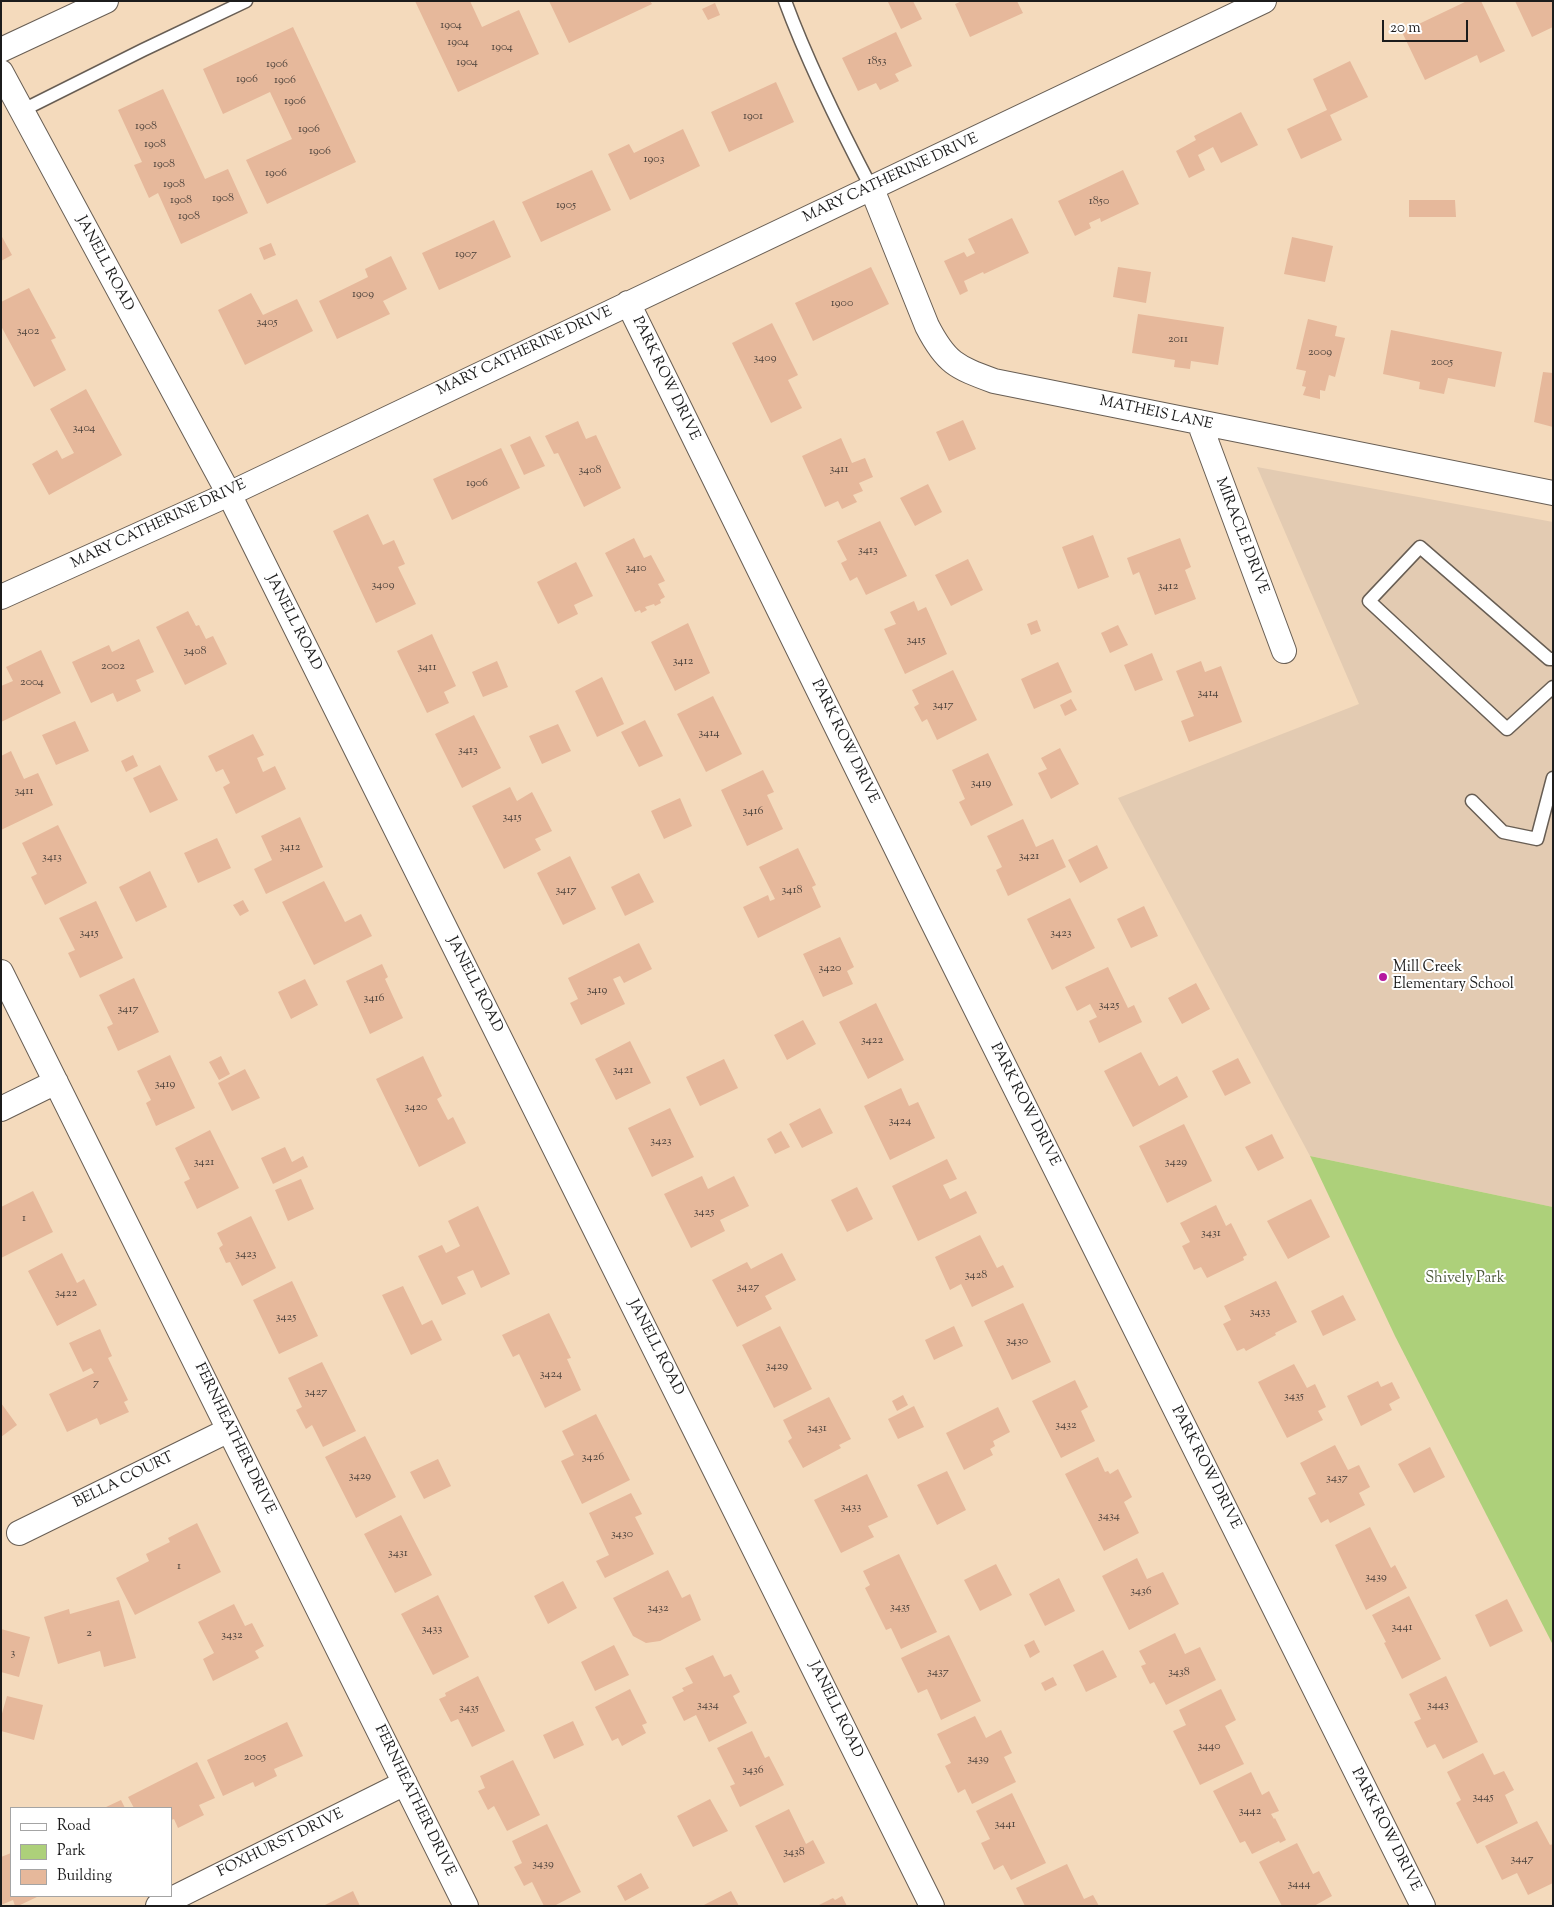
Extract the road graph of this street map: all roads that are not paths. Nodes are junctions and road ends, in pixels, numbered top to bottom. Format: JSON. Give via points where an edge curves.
{"nodes":[{"id":1,"x":106,"y":1,"type":"edge"},
{"id":2,"x":246,"y":1,"type":"edge"},
{"id":3,"x":786,"y":1,"type":"edge"},
{"id":4,"x":1264,"y":1,"type":"edge"},
{"id":5,"x":1,"y":50,"type":"edge"},
{"id":6,"x":1,"y":72,"type":"edge"},
{"id":7,"x":22,"y":111,"type":"junction"},
{"id":8,"x":872,"y":189,"type":"junction"},
{"id":9,"x":628,"y":303,"type":"junction"},
{"id":10,"x":1199,"y":422,"type":"junction"},
{"id":11,"x":1553,"y":493,"type":"edge"},
{"id":12,"x":229,"y":494,"type":"junction"},
{"id":13,"x":1,"y":597,"type":"edge"},
{"id":14,"x":1284,"y":650,"type":"dead end"},
{"id":15,"x":1553,"y":659,"type":"edge"},
{"id":16,"x":1553,"y":687,"type":"edge"},
{"id":17,"x":1553,"y":778,"type":"edge"},
{"id":18,"x":1472,"y":801,"type":"dead end"},
{"id":19,"x":1,"y":972,"type":"edge"},
{"id":20,"x":56,"y":1082,"type":"junction"},
{"id":21,"x":1,"y":1109,"type":"edge"},
{"id":22,"x":229,"y":1430,"type":"junction"},
{"id":23,"x":19,"y":1533,"type":"dead end"},
{"id":24,"x":405,"y":1783,"type":"junction"},
{"id":25,"x":158,"y":1906,"type":"edge"},
{"id":26,"x":466,"y":1906,"type":"edge"},
{"id":27,"x":932,"y":1906,"type":"edge"},
{"id":28,"x":1423,"y":1906,"type":"edge"}],
"edges":[{"from":1,"to":5,"type":"street"},
{"from":2,"to":7,"type":"lane"},
{"from":3,"to":8,"type":"lane","via":[[838,124]]},
{"from":4,"to":8,"type":"street","name":"MARY CATHERINE DRIVE"},
{"from":6,"to":7,"type":"street","name":"JANELL ROAD"},
{"from":7,"to":12,"type":"street","name":"JANELL ROAD"},
{"from":8,"to":9,"type":"street","name":"MARY CATHERINE DRIVE"},
{"from":8,"to":10,"type":"street","name":"MATHEIS LANE","via":[[927,326],[950,361],[994,380]]},
{"from":9,"to":12,"type":"street","name":"MARY CATHERINE DRIVE"},
{"from":9,"to":28,"type":"street","name":"PARK ROW DRIVE"},
{"from":10,"to":11,"type":"street","name":"MATHEIS LANE"},
{"from":10,"to":14,"type":"street","name":"MIRACLE DRIVE"},
{"from":12,"to":13,"type":"street","name":"MARY CATHERINE DRIVE"},
{"from":12,"to":27,"type":"street","name":"JANELL ROAD"},
{"from":15,"to":16,"type":"lane","via":[[1549,659],[1420,547],[1369,601],[1507,730]]},
{"from":17,"to":18,"type":"lane","via":[[1537,839],[1503,832]]},
{"from":19,"to":20,"type":"street","name":"FERNHEATHER DRIVE"},
{"from":20,"to":21,"type":"street"},
{"from":20,"to":22,"type":"street","name":"FERNHEATHER DRIVE"},
{"from":22,"to":23,"type":"street","name":"BELLA COURT"},
{"from":22,"to":24,"type":"street","name":"FERNHEATHER DRIVE"},
{"from":24,"to":25,"type":"street","name":"FOXHURST DRIVE"},
{"from":24,"to":26,"type":"street","name":"FERNHEATHER DRIVE"}]}
